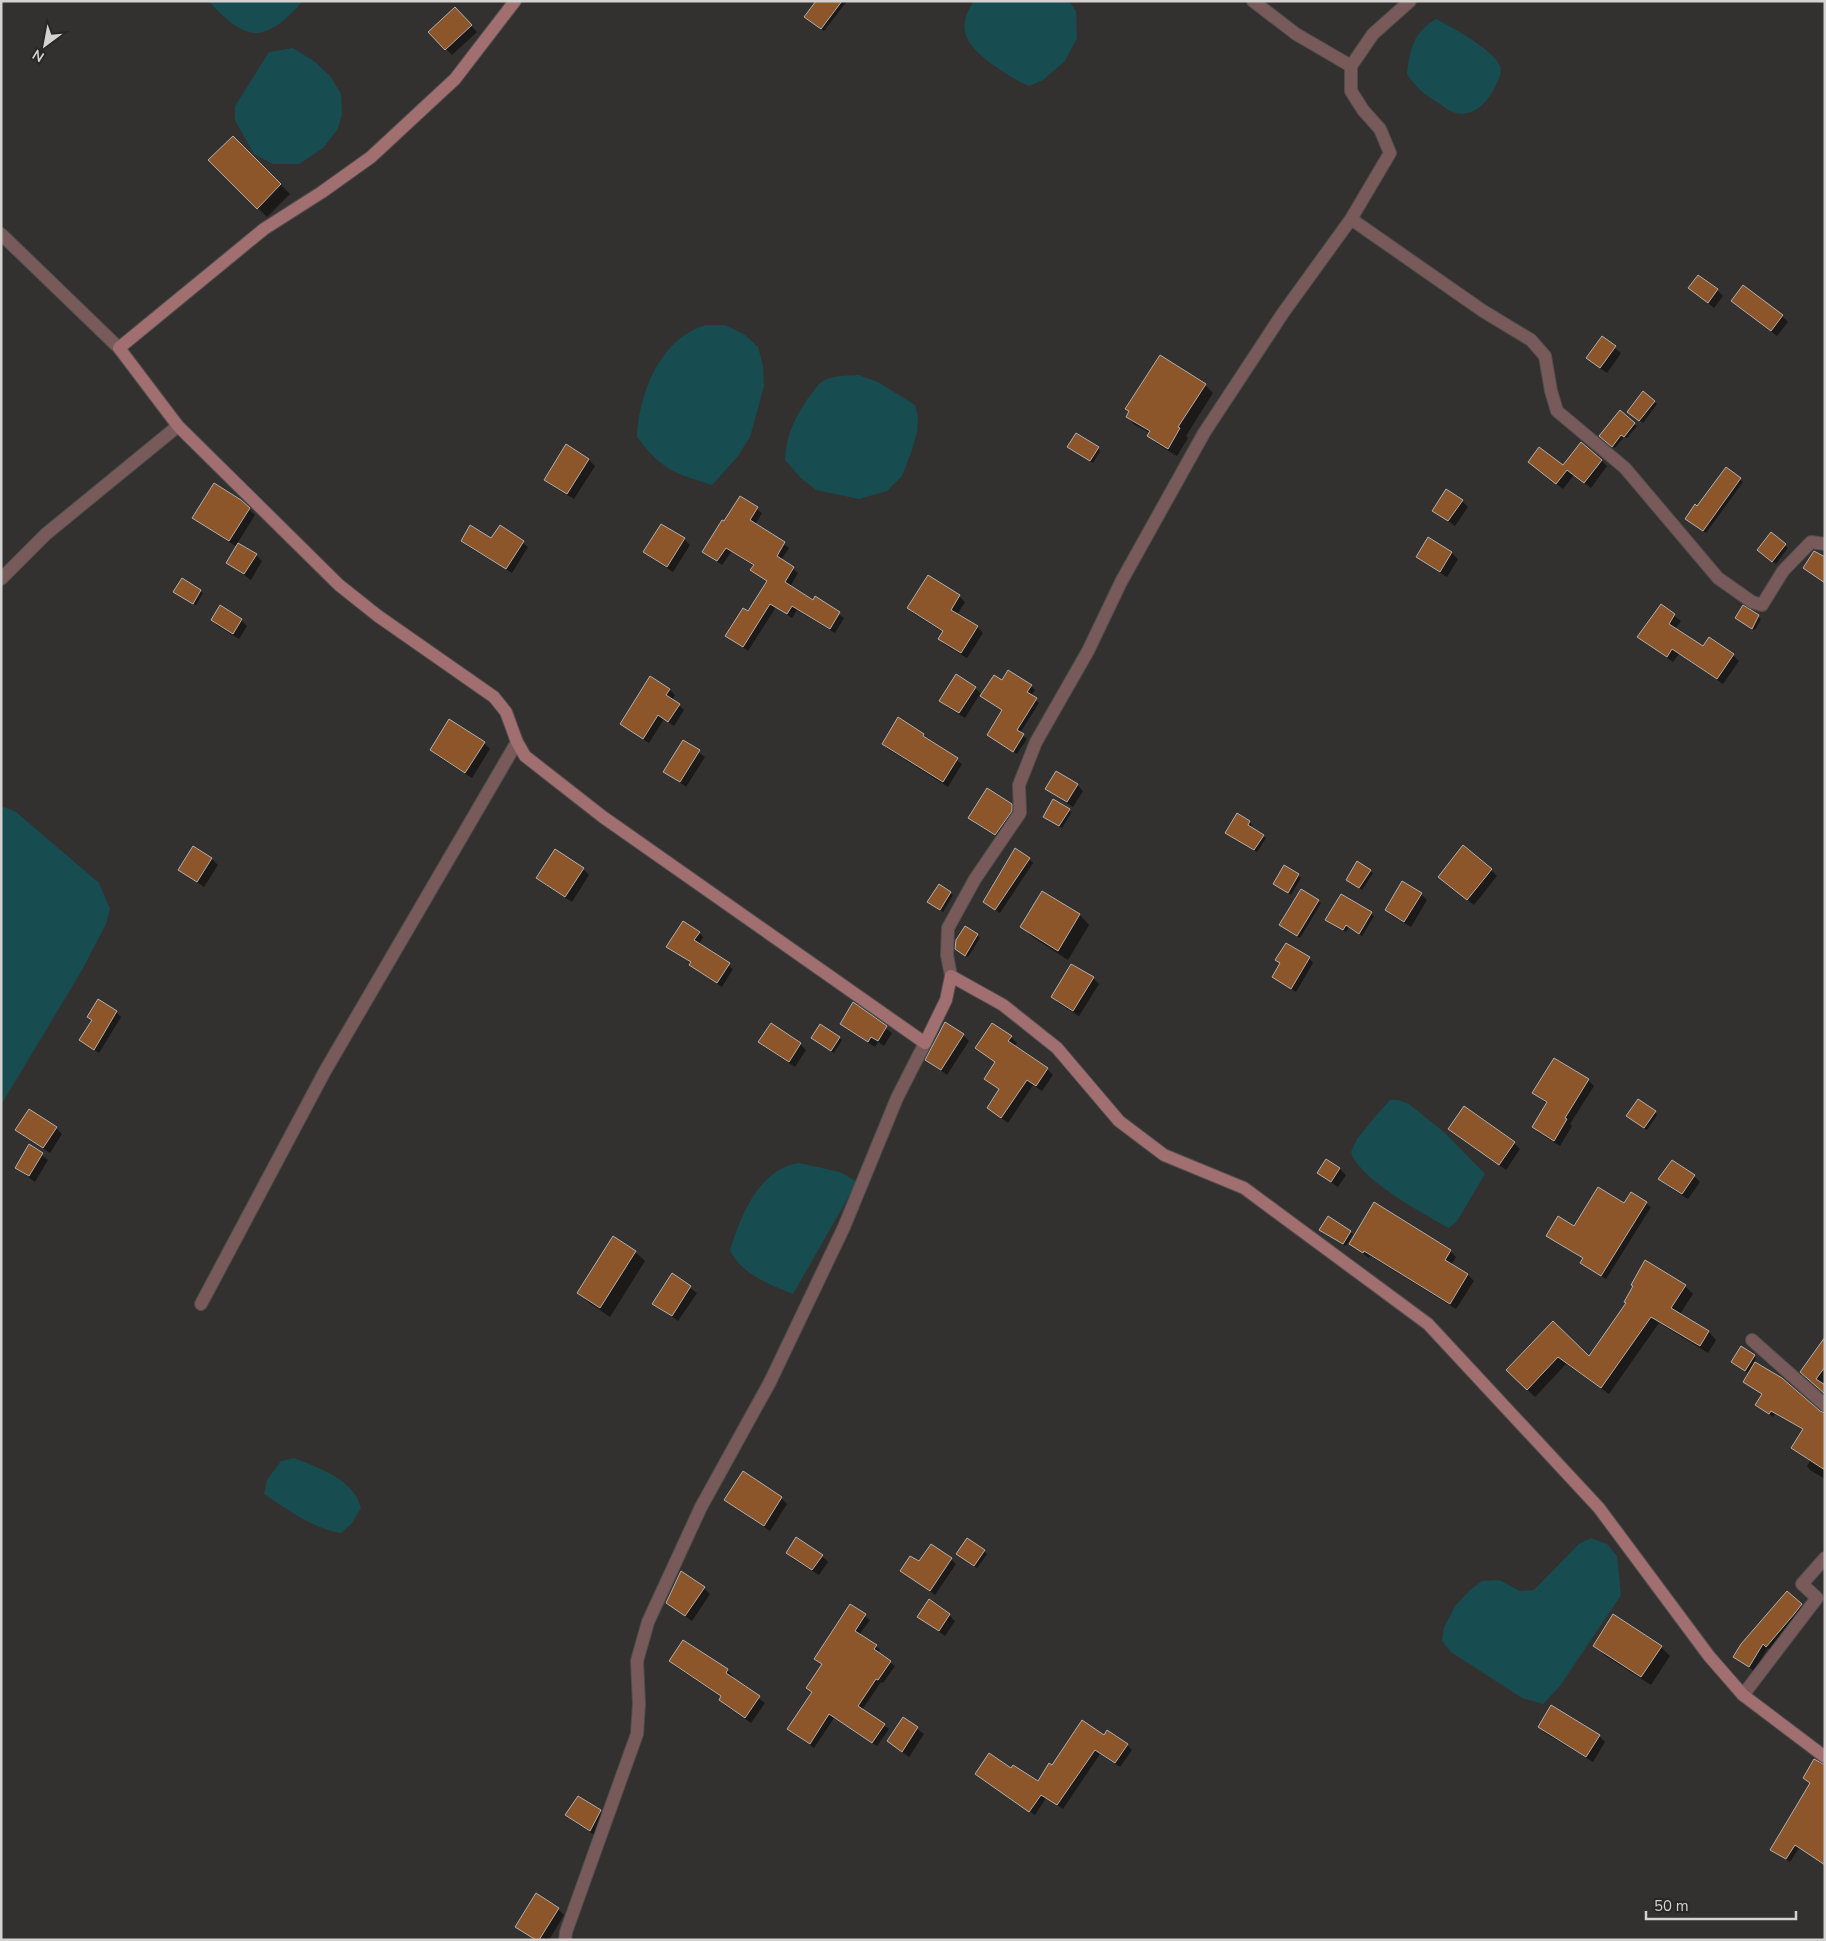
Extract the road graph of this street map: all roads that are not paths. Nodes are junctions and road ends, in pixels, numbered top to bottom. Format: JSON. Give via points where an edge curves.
{"nodes":[{"id":1,"x":514,"y":1,"type":"edge"},
{"id":2,"x":1253,"y":1,"type":"edge"},
{"id":3,"x":1410,"y":1,"type":"edge"},
{"id":4,"x":1351,"y":66,"type":"junction"},
{"id":5,"x":1351,"y":219,"type":"junction"},
{"id":6,"x":1,"y":234,"type":"edge"},
{"id":7,"x":119,"y":348,"type":"junction"},
{"id":8,"x":178,"y":426,"type":"junction"},
{"id":9,"x":1825,"y":544,"type":"edge"},
{"id":10,"x":1,"y":579,"type":"edge"},
{"id":11,"x":517,"y":742,"type":"junction"},
{"id":12,"x":951,"y":976,"type":"junction"},
{"id":13,"x":925,"y":1043,"type":"junction"},
{"id":14,"x":201,"y":1304,"type":"dead end"},
{"id":15,"x":1752,"y":1340,"type":"dead end"},
{"id":16,"x":1825,"y":1406,"type":"edge"},
{"id":17,"x":1825,"y":1558,"type":"edge"},
{"id":18,"x":1743,"y":1695,"type":"junction"},
{"id":19,"x":1825,"y":1757,"type":"edge"},
{"id":20,"x":565,"y":1940,"type":"edge"}],
"edges":[{"from":1,"to":7,"type":"street","via":[[455,79],[371,157],[264,229]]},
{"from":2,"to":4,"type":"street","via":[[1296,34]]},
{"from":3,"to":4,"type":"street","via":[[1373,34]]},
{"from":4,"to":5,"type":"street","via":[[1351,91],[1380,129],[1390,153]]},
{"from":5,"to":9,"type":"street","via":[[1531,340],[1545,356],[1550,391],[1557,411],[1625,468],[1718,578],[1752,602],[1762,605],[1783,571],[1811,542]]},
{"from":5,"to":12,"type":"street","via":[[1283,313],[1204,433],[1121,582],[1088,652],[1036,742],[1018,785],[1020,813],[975,879],[948,928],[947,955]]},
{"from":6,"to":7,"type":"street"},
{"from":7,"to":8,"type":"street"},
{"from":8,"to":10,"type":"street","via":[[46,534]]},
{"from":8,"to":11,"type":"street","via":[[339,585],[494,697],[506,712]]},
{"from":11,"to":13,"type":"street","via":[[525,756],[603,817]]},
{"from":11,"to":14,"type":"street","via":[[325,1071]]},
{"from":12,"to":13,"type":"street","via":[[946,1000]]},
{"from":12,"to":18,"type":"street","via":[[1003,1005],[1057,1048],[1118,1121],[1164,1155],[1244,1188],[1428,1324],[1599,1508],[1709,1656]]},
{"from":13,"to":20,"type":"street","via":[[897,1098],[844,1227],[775,1374],[701,1507],[648,1622],[637,1661],[637,1734]]},
{"from":15,"to":16,"type":"street"},
{"from":17,"to":18,"type":"street","via":[[1802,1584],[1816,1598]]},
{"from":18,"to":19,"type":"street"}]}
